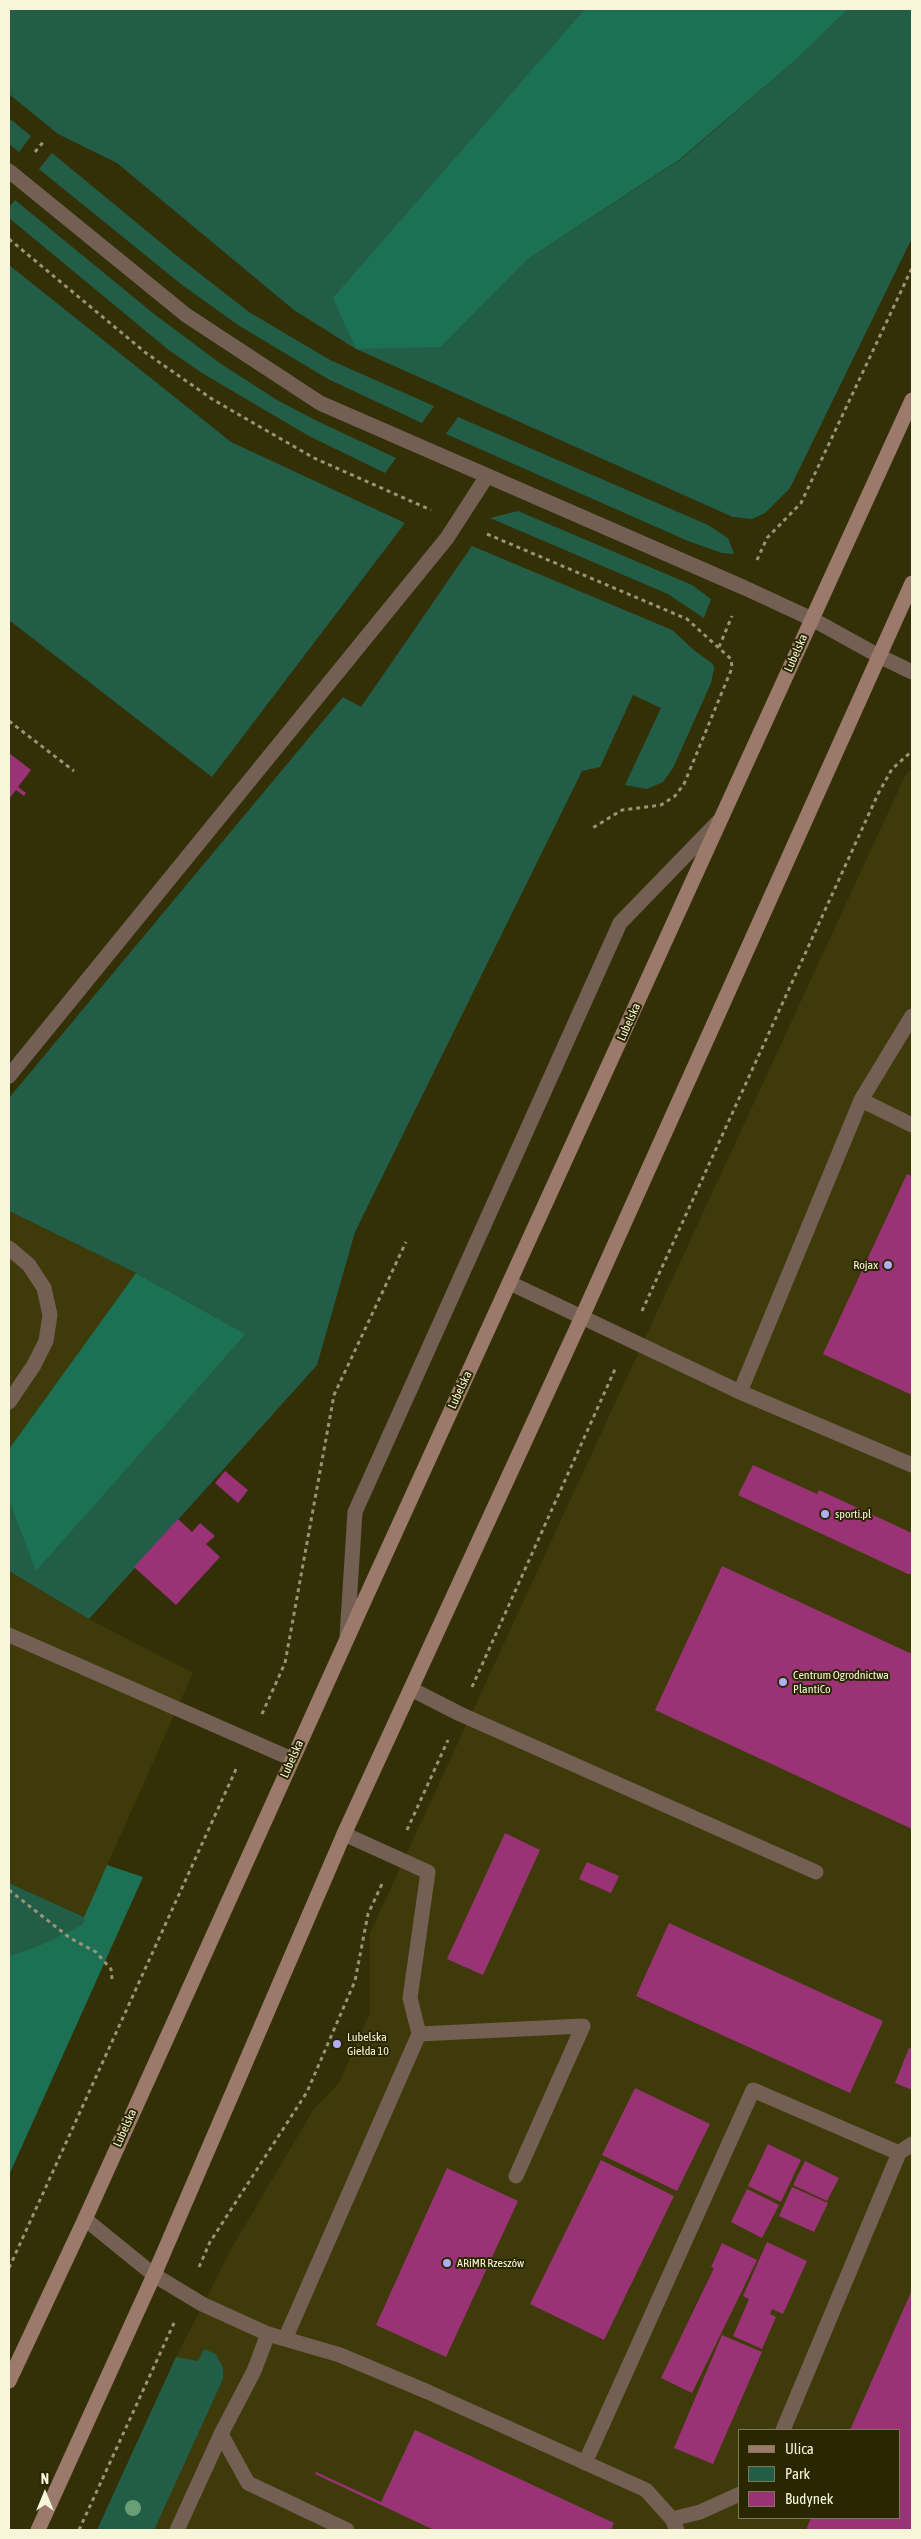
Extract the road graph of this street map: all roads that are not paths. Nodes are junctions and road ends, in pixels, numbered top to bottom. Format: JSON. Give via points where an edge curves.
{"nodes":[{"id":1,"x":9,"y":171,"type":"edge"},
{"id":2,"x":912,"y":400,"type":"edge"},
{"id":3,"x":487,"y":476,"type":"junction"},
{"id":4,"x":912,"y":584,"type":"edge"},
{"id":5,"x":812,"y":619,"type":"junction"},
{"id":6,"x":879,"y":656,"type":"junction"},
{"id":7,"x":912,"y":672,"type":"edge"},
{"id":8,"x":721,"y":819,"type":"junction"},
{"id":9,"x":912,"y":1016,"type":"edge"},
{"id":10,"x":9,"y":1076,"type":"edge"},
{"id":11,"x":861,"y":1100,"type":"junction"},
{"id":12,"x":912,"y":1125,"type":"edge"},
{"id":13,"x":9,"y":1248,"type":"edge"},
{"id":14,"x":510,"y":1284,"type":"junction"},
{"id":15,"x":582,"y":1317,"type":"junction"},
{"id":16,"x":740,"y":1392,"type":"junction"},
{"id":17,"x":9,"y":1402,"type":"edge"},
{"id":18,"x":912,"y":1465,"type":"edge"},
{"id":19,"x":9,"y":1635,"type":"edge"},
{"id":20,"x":347,"y":1637,"type":"junction"},
{"id":21,"x":410,"y":1689,"type":"junction"},
{"id":22,"x":292,"y":1759,"type":"junction"},
{"id":23,"x":344,"y":1834,"type":"junction"},
{"id":24,"x":816,"y":1872,"type":"dead end"},
{"id":25,"x":419,"y":2034,"type":"junction"},
{"id":26,"x":912,"y":2144,"type":"edge"},
{"id":27,"x":899,"y":2153,"type":"junction"},
{"id":28,"x":516,"y":2176,"type":"dead end"},
{"id":29,"x":85,"y":2219,"type":"junction"},
{"id":30,"x":154,"y":2275,"type":"junction"},
{"id":31,"x":268,"y":2334,"type":"junction"},
{"id":32,"x":285,"y":2339,"type":"junction"},
{"id":33,"x":9,"y":2380,"type":"edge"},
{"id":34,"x":782,"y":2429,"type":"edge"},
{"id":35,"x":221,"y":2434,"type":"junction"},
{"id":36,"x":585,"y":2464,"type":"junction"},
{"id":37,"x":738,"y":2495,"type":"edge"},
{"id":38,"x":674,"y":2525,"type":"edge"},
{"id":39,"x":38,"y":2530,"type":"edge"},
{"id":40,"x":177,"y":2530,"type":"edge"},
{"id":41,"x":347,"y":2530,"type":"edge"}],
"edges":[{"from":1,"to":3,"type":"street","via":[[186,315],[320,403]]},
{"from":2,"to":5,"type":"main road","name":"Lubelska"},
{"from":3,"to":5,"type":"street"},
{"from":3,"to":10,"type":"street","via":[[447,538]]},
{"from":4,"to":6,"type":"main road"},
{"from":5,"to":6,"type":"street"},
{"from":5,"to":8,"type":"main road","name":"Lubelska"},
{"from":6,"to":7,"type":"street"},
{"from":6,"to":15,"type":"main road"},
{"from":8,"to":14,"type":"main road","name":"Lubelska"},
{"from":8,"to":20,"type":"street","via":[[620,923],[354,1512]]},
{"from":9,"to":11,"type":"street"},
{"from":11,"to":12,"type":"street"},
{"from":11,"to":16,"type":"street"},
{"from":13,"to":17,"type":"street","via":[[29,1265],[44,1288],[50,1315],[46,1340],[34,1365]]},
{"from":14,"to":15,"type":"street"},
{"from":14,"to":20,"type":"main road","name":"Lubelska"},
{"from":15,"to":16,"type":"street"},
{"from":15,"to":21,"type":"main road"},
{"from":16,"to":18,"type":"street"},
{"from":19,"to":22,"type":"street"},
{"from":20,"to":22,"type":"main road","name":"Lubelska"},
{"from":21,"to":23,"type":"main road"},
{"from":21,"to":24,"type":"street"},
{"from":22,"to":29,"type":"main road","name":"Lubelska"},
{"from":23,"to":25,"type":"street","via":[[428,1872],[410,1998]]},
{"from":23,"to":30,"type":"main road"},
{"from":25,"to":28,"type":"street","via":[[583,2026]]},
{"from":25,"to":32,"type":"street"},
{"from":26,"to":27,"type":"street"},
{"from":27,"to":34,"type":"street"},
{"from":27,"to":36,"type":"street","via":[[753,2090]]},
{"from":29,"to":30,"type":"street"},
{"from":29,"to":33,"type":"main road","name":"Lubelska"},
{"from":30,"to":31,"type":"street","via":[[186,2296]]},
{"from":30,"to":39,"type":"main road"},
{"from":31,"to":32,"type":"street"},
{"from":31,"to":35,"type":"street","via":[[254,2371]]},
{"from":32,"to":36,"type":"street","via":[[349,2359]]},
{"from":35,"to":40,"type":"street"},
{"from":35,"to":41,"type":"street","via":[[248,2484]]},
{"from":36,"to":38,"type":"street","via":[[646,2490]]},
{"from":37,"to":38,"type":"street"}]}
